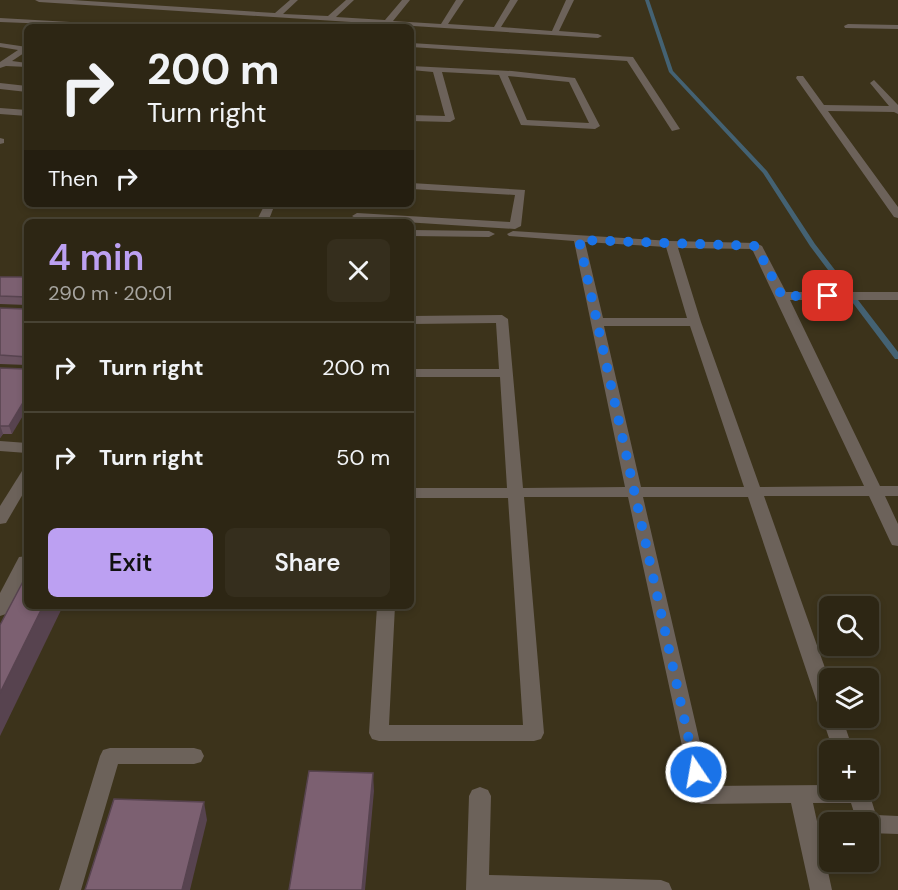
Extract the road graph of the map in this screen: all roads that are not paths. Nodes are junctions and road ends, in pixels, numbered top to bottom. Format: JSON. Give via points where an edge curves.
{"nodes":[{"id":1,"x":39,"y":0,"type":"edge"},
{"id":2,"x":45,"y":0,"type":"edge"},
{"id":3,"x":163,"y":0,"type":"edge"},
{"id":4,"x":185,"y":0,"type":"edge"},
{"id":5,"x":294,"y":0,"type":"edge"},
{"id":6,"x":350,"y":0,"type":"edge"},
{"id":7,"x":406,"y":0,"type":"edge"},
{"id":8,"x":460,"y":0,"type":"edge"},
{"id":9,"x":502,"y":0,"type":"edge"},
{"id":10,"x":514,"y":0,"type":"edge"},
{"id":11,"x":570,"y":0,"type":"edge"},
{"id":12,"x":104,"y":2,"type":"edge"},
{"id":13,"x":230,"y":7,"type":"dead end"},
{"id":14,"x":151,"y":9,"type":"junction"},
{"id":15,"x":171,"y":10,"type":"junction"},
{"id":16,"x":222,"y":13,"type":"junction"},
{"id":17,"x":276,"y":16,"type":"junction"},
{"id":18,"x":0,"y":20,"type":"edge"},
{"id":19,"x":330,"y":20,"type":"junction"},
{"id":20,"x":387,"y":23,"type":"junction"},
{"id":21,"x":70,"y":24,"type":"edge"},
{"id":22,"x":357,"y":24,"type":"edge"},
{"id":23,"x":401,"y":24,"type":"edge"},
{"id":24,"x":414,"y":25,"type":"edge"},
{"id":25,"x":848,"y":26,"type":"dead end"},
{"id":26,"x":442,"y":27,"type":"junction"},
{"id":27,"x":898,"y":27,"type":"edge"},
{"id":28,"x":496,"y":30,"type":"junction"},
{"id":29,"x":554,"y":34,"type":"junction"},
{"id":30,"x":598,"y":36,"type":"dead end"},
{"id":31,"x":0,"y":45,"type":"edge"},
{"id":32,"x":414,"y":45,"type":"edge"},
{"id":33,"x":24,"y":48,"type":"edge"},
{"id":34,"x":24,"y":49,"type":"edge"},
{"id":35,"x":2,"y":64,"type":"edge"},
{"id":36,"x":24,"y":65,"type":"edge"},
{"id":37,"x":414,"y":68,"type":"edge"},
{"id":38,"x":436,"y":70,"type":"junction"},
{"id":39,"x":503,"y":74,"type":"junction"},
{"id":40,"x":800,"y":78,"type":"dead end"},
{"id":41,"x":874,"y":83,"type":"dead end"},
{"id":42,"x":0,"y":86,"type":"edge"},
{"id":43,"x":24,"y":88,"type":"edge"},
{"id":44,"x":822,"y":108,"type":"junction"},
{"id":45,"x":897,"y":110,"type":"edge"},
{"id":46,"x":0,"y":111,"type":"edge"},
{"id":47,"x":24,"y":113,"type":"edge"},
{"id":48,"x":414,"y":118,"type":"edge"},
{"id":49,"x":675,"y":129,"type":"dead end"},
{"id":50,"x":414,"y":186,"type":"edge"},
{"id":51,"x":898,"y":214,"type":"edge"},
{"id":52,"x":414,"y":223,"type":"edge"},
{"id":53,"x":514,"y":230,"type":"junction"},
{"id":54,"x":414,"y":232,"type":"edge"},
{"id":55,"x":579,"y":240,"type":"junction"},
{"id":56,"x":671,"y":244,"type":"junction"},
{"id":57,"x":782,"y":296,"type":"junction"},
{"id":58,"x":898,"y":296,"type":"edge"},
{"id":59,"x":414,"y":320,"type":"edge"},
{"id":60,"x":597,"y":322,"type":"junction"},
{"id":61,"x":695,"y":322,"type":"junction"},
{"id":62,"x":414,"y":373,"type":"edge"},
{"id":63,"x":506,"y":373,"type":"junction"},
{"id":64,"x":0,"y":446,"type":"edge"},
{"id":65,"x":24,"y":448,"type":"edge"},
{"id":66,"x":874,"y":491,"type":"junction"},
{"id":67,"x":898,"y":491,"type":"edge"},
{"id":68,"x":634,"y":492,"type":"junction"},
{"id":69,"x":754,"y":492,"type":"junction"},
{"id":70,"x":414,"y":493,"type":"edge"},
{"id":71,"x":515,"y":493,"type":"junction"},
{"id":72,"x":21,"y":494,"type":"edge"},
{"id":73,"x":0,"y":519,"type":"edge"},
{"id":74,"x":898,"y":541,"type":"edge"},
{"id":75,"x":24,"y":563,"type":"edge"},
{"id":76,"x":2,"y":602,"type":"edge"},
{"id":77,"x":386,"y":609,"type":"edge"},
{"id":78,"x":819,"y":679,"type":"edge"},
{"id":79,"x":194,"y":756,"type":"dead end"},
{"id":80,"x":819,"y":793,"type":"edge"},
{"id":81,"x":800,"y":794,"type":"junction"},
{"id":82,"x":480,"y":796,"type":"dead end"},
{"id":83,"x":879,"y":824,"type":"edge"},
{"id":84,"x":898,"y":825,"type":"edge"},
{"id":85,"x":477,"y":888,"type":"edge"},
{"id":86,"x":70,"y":890,"type":"edge"},
{"id":87,"x":661,"y":890,"type":"edge"},
{"id":88,"x":821,"y":890,"type":"edge"}],
"edges":[{"from":1,"to":2,"type":"street"},
{"from":2,"to":12,"type":"street"},
{"from":3,"to":14,"type":"street"},
{"from":4,"to":15,"type":"street"},
{"from":5,"to":17,"type":"street"},
{"from":6,"to":19,"type":"street"},
{"from":7,"to":20,"type":"street"},
{"from":8,"to":26,"type":"street"},
{"from":9,"to":10,"type":"street"},
{"from":10,"to":28,"type":"street"},
{"from":11,"to":29,"type":"street"},
{"from":12,"to":14,"type":"street"},
{"from":13,"to":16,"type":"street"},
{"from":14,"to":15,"type":"street"},
{"from":15,"to":16,"type":"street"},
{"from":16,"to":17,"type":"street"},
{"from":17,"to":19,"type":"street"},
{"from":18,"to":21,"type":"street"},
{"from":19,"to":22,"type":"street"},
{"from":20,"to":22,"type":"street"},
{"from":20,"to":23,"type":"street"},
{"from":24,"to":26,"type":"street"},
{"from":25,"to":27,"type":"street"},
{"from":26,"to":28,"type":"street"},
{"from":28,"to":29,"type":"street"},
{"from":29,"to":30,"type":"street"},
{"from":31,"to":33,"type":"street"},
{"from":32,"to":49,"type":"street","via":[[630,59]]},
{"from":34,"to":35,"type":"street"},
{"from":35,"to":36,"type":"street"},
{"from":37,"to":38,"type":"street"},
{"from":38,"to":39,"type":"street"},
{"from":38,"to":48,"type":"street","via":[[450,119]]},
{"from":39,"to":39,"type":"street","via":[[524,123],[595,126],[572,80]]},
{"from":40,"to":44,"type":"street"},
{"from":41,"to":45,"type":"street"},
{"from":42,"to":43,"type":"street"},
{"from":44,"to":45,"type":"street"},
{"from":44,"to":51,"type":"street"},
{"from":46,"to":47,"type":"street"},
{"from":50,"to":53,"type":"street","via":[[521,192]]},
{"from":52,"to":53,"type":"street"},
{"from":53,"to":54,"type":"street"},
{"from":53,"to":55,"type":"street"},
{"from":55,"to":56,"type":"street"},
{"from":55,"to":60,"type":"street"},
{"from":56,"to":57,"type":"street","via":[[756,246]]},
{"from":56,"to":61,"type":"street"},
{"from":57,"to":58,"type":"street"},
{"from":57,"to":66,"type":"street"},
{"from":59,"to":63,"type":"street","via":[[502,319]]},
{"from":60,"to":61,"type":"street"},
{"from":60,"to":68,"type":"street"},
{"from":61,"to":69,"type":"street"},
{"from":62,"to":63,"type":"street"},
{"from":63,"to":71,"type":"street"},
{"from":64,"to":65,"type":"street"},
{"from":66,"to":67,"type":"street"},
{"from":66,"to":69,"type":"street"},
{"from":66,"to":74,"type":"street"},
{"from":68,"to":69,"type":"street"},
{"from":68,"to":71,"type":"street"},
{"from":68,"to":81,"type":"street","via":[[701,795]]},
{"from":69,"to":78,"type":"street"},
{"from":70,"to":71,"type":"street"},
{"from":71,"to":77,"type":"street","via":[[534,733],[379,733]]},
{"from":72,"to":73,"type":"street"},
{"from":75,"to":76,"type":"street"},
{"from":79,"to":86,"type":"street","via":[[110,756]]},
{"from":80,"to":81,"type":"street"},
{"from":81,"to":88,"type":"street"},
{"from":82,"to":85,"type":"street"},
{"from":83,"to":84,"type":"street"},
{"from":85,"to":87,"type":"street"}]}
